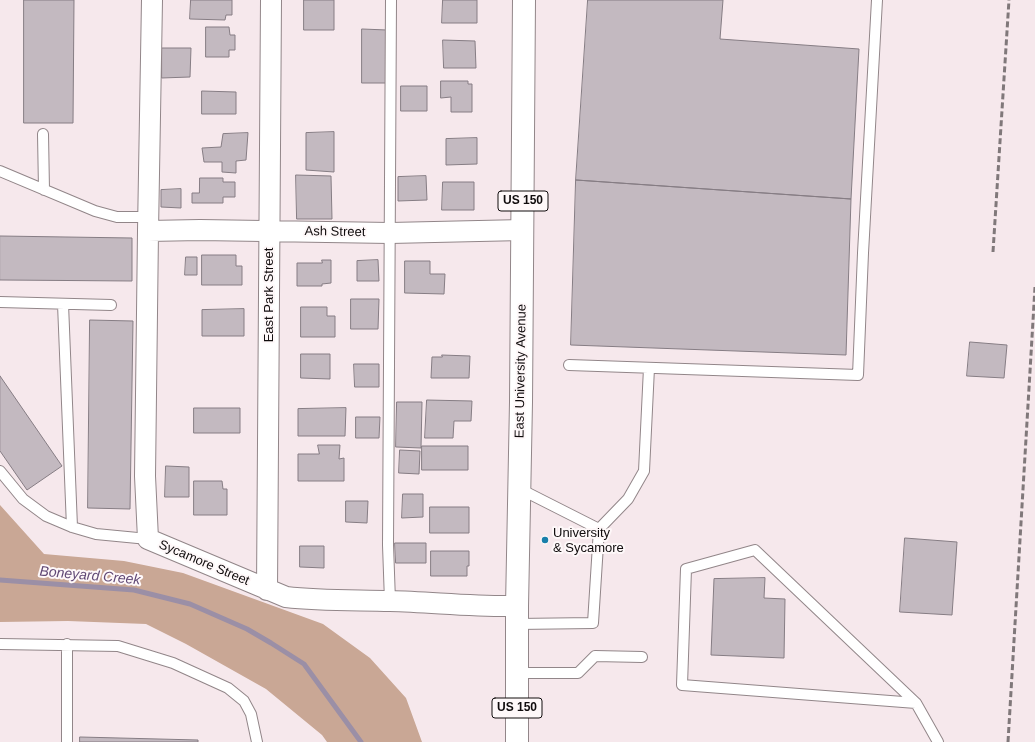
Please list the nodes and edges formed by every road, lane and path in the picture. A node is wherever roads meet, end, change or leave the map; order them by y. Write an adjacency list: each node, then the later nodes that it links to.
1 (152, 0): 9 (street, Sycamore Street)
2 (271, 0): 11 (street, East Park Street)
3 (392, 0): 12 (lane)
4 (524, 0): 10 (main road, East University Avenue / US 150)
5 (877, 0): 17 (lane)
6 (43, 134): 8 (lane)
7 (0, 171): 8 (lane)
8 (44, 190): 9 (lane)
9 (148, 224): 11 (street, Ash Street); 22 (street, Sycamore Street)
10 (523, 230): 12 (street, Ash Street); 19 (main road, East University Avenue / US 150)
11 (270, 232): 12 (street, Ash Street); 23 (street, East Park Street)
12 (390, 233): 24 (lane)
13 (0, 302): 14 (lane)
14 (63, 304): 15 (lane); 20 (lane)
15 (111, 305)
16 (569, 365): 17 (lane)
17 (650, 368): 21 (lane)
18 (0, 471): 20 (lane)
19 (520, 489): 21 (lane); 25 (main road, East University Avenue / US 150)
20 (72, 527): 22 (lane)
21 (599, 529): 25 (lane)
22 (148, 538): 23 (street, Sycamore Street)
23 (267, 590): 24 (street, Sycamore Street)
24 (390, 601): 25 (street, Sycamore Street)
25 (517, 615): 29 (main road, East University Avenue / US 150)
26 (0, 644): 27 (lane)
27 (67, 644): 31 (lane); 32 (lane)
28 (642, 657): 29 (lane)
29 (517, 673): 33 (main road, East University Avenue / US 150)
30 (916, 703): 30 (lane); 34 (lane)
31 (67, 742)
32 (257, 742)
33 (517, 742)
34 (938, 742)

